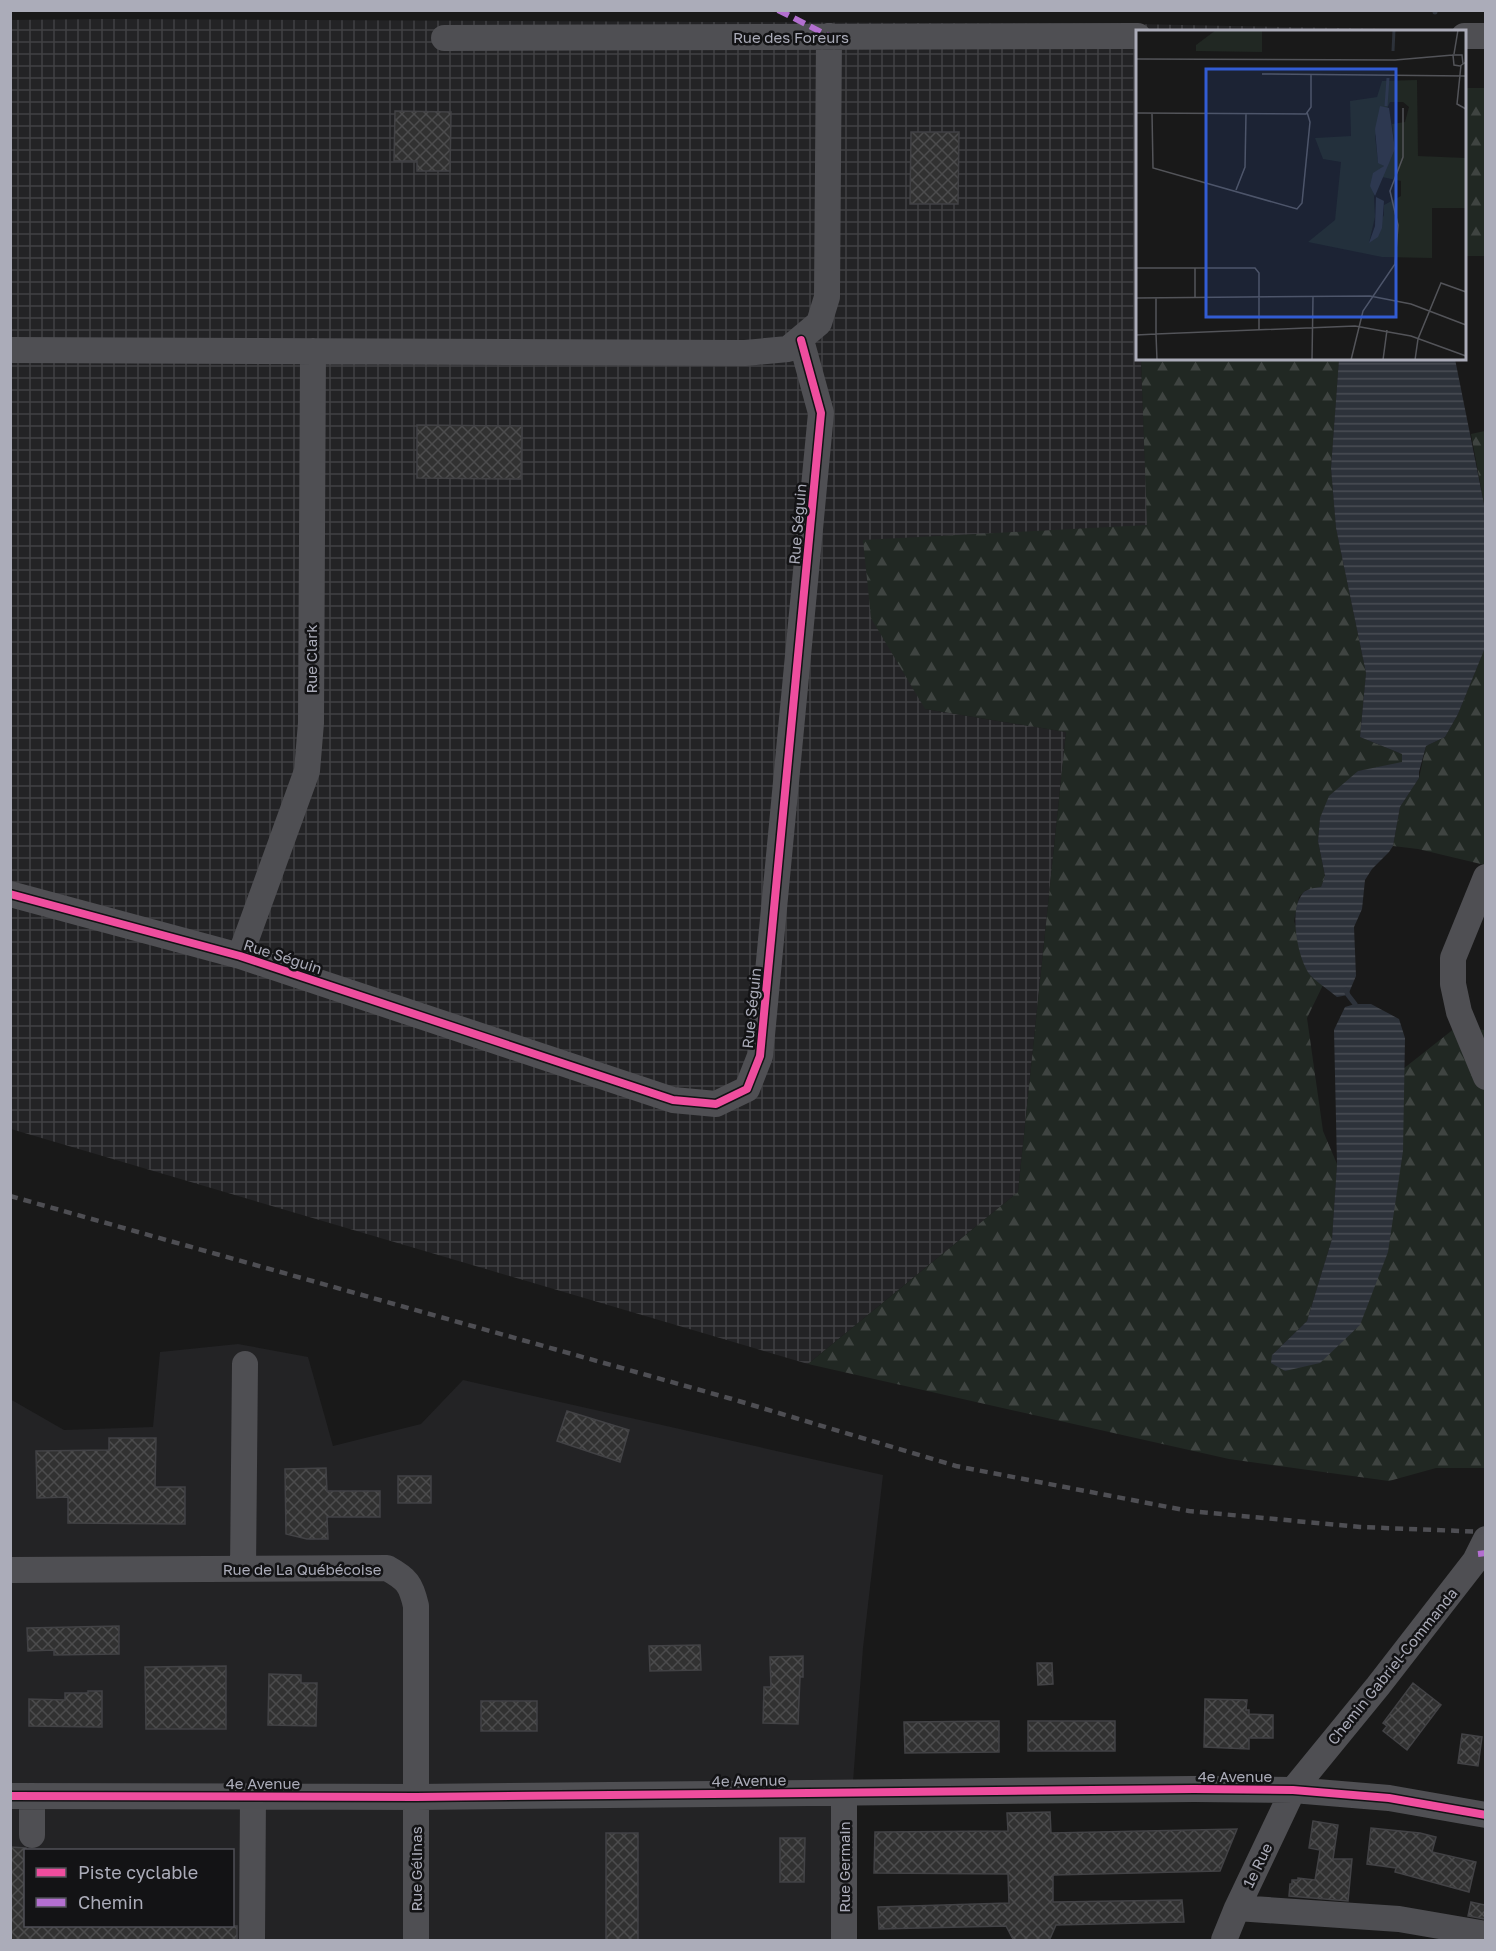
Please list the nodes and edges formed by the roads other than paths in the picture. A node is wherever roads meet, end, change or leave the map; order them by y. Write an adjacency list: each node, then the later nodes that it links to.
1 (829, 36): 2 (street, Rue des Foreurs); 5 (street, Rue des Foreurs); 6 (street)
2 (1136, 36)
3 (1466, 36): 4 (street)
4 (1485, 36)
5 (444, 38)
6 (801, 340): 8 (street); 11 (street, Rue Séguin)
7 (10, 350): 8 (street)
8 (313, 351): 11 (street, Rue Clark)
9 (1485, 877): 12 (street)
10 (10, 894): 11 (street, Rue Séguin)
11 (240, 956)
12 (1485, 1077)
13 (245, 1364): 15 (street)
14 (1485, 1539): 17 (street, Chemin Gabriel-Commanda)
15 (243, 1569): 16 (street, Rue de La Québécoise); 21 (street, Rue de La Québécoise)
16 (10, 1570)
17 (1293, 1790): 18 (street, 4e Avenue); 22 (street, 4e Avenue); 24 (street, 1e Rue)
18 (844, 1793): 21 (street, 4e Avenue); 28 (street, Rue Germain)
19 (22, 1796): 20 (street, 4e Avenue); 23 (street)
20 (253, 1796): 21 (street, 4e Avenue); 26 (street)
21 (416, 1797): 27 (street, Rue Gélinas)
22 (1485, 1815)
23 (29, 1835)
24 (1237, 1908): 25 (street); 29 (street, 1e Rue)
25 (1485, 1934)
26 (252, 1941)
27 (416, 1941)
28 (844, 1941)
29 (1224, 1941)

